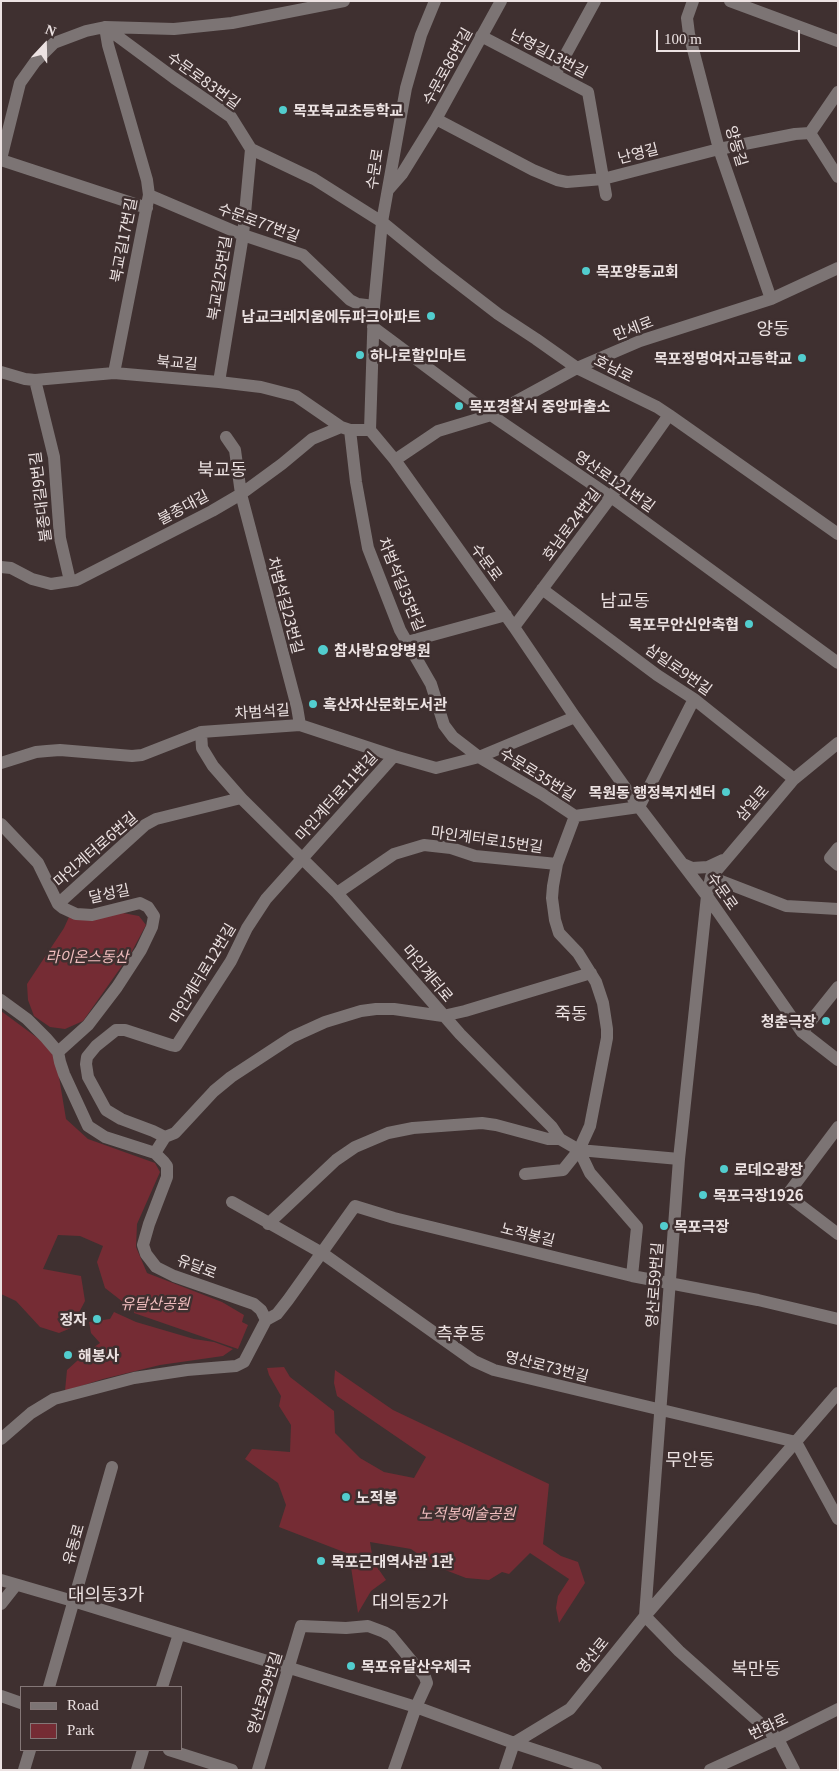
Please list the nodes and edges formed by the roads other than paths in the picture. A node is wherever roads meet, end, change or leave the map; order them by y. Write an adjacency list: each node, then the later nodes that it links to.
1 (344, 1): 7 (street)
2 (435, 1): 19 (street, 수문로)
3 (501, 1): 8 (street, 수문로86번길)
4 (595, 1): 10 (street)
5 (693, 1): 15 (street, 양동길)
6 (730, 1): 9 (street)
7 (105, 27): 14 (street, 수문로83번길); 16 (street); 21 (street, 북교길17번길)
8 (481, 36): 10 (street, 난영길13번길); 12 (street, 수문로86번길)
9 (838, 41)
10 (555, 74): 18 (street, 난영길13번길)
11 (838, 92): 13 (street)
12 (436, 119): 18 (street, 난영길); 19 (street, 수문로86번길)
13 (810, 133): 15 (street, 난영길); 17 (street)
14 (252, 149): 22 (street); 23 (street, 북교길25번길)
15 (720, 149): 18 (street, 난영길); 25 (street, 양동길)
16 (1, 160): 21 (street, 수문로77번길)
17 (838, 177)
18 (603, 179): 20 (street, 난영길13번길)
19 (387, 191): 22 (street, 수문로)
20 (606, 195)
21 (148, 202): 23 (street, 수문로77번길); 30 (street, 북교길17번길)
22 (382, 222): 26 (street, 수문로); 28 (street, 호남로)
23 (243, 235): 26 (street, 수문로77번길); 32 (street, 북교길25번길)
24 (838, 268): 25 (street, 만세로)
25 (771, 298): 28 (street, 만세로)
26 (374, 306): 27 (street, 수문로)
27 (373, 327): 33 (street, 영산로121번길); 36 (street, 수문로)
28 (577, 368): 33 (street, 만세로); 34 (street, 호남로)
29 (1, 372): 31 (street, 북교길)
30 (114, 373): 31 (street, 북교길); 32 (street, 북교길)
31 (35, 380): 43 (street, 불종대길9번길)
32 (219, 382): 35 (street, 북교길)
33 (491, 415): 38 (street, 만세로); 40 (street, 영산로121번길)
34 (669, 415): 40 (street, 호남로24번길); 41 (street, 호남로)
35 (345, 429): 36 (street, 불종대길); 39 (street, 불종대길); 47 (street, 차범석길35번길)
36 (370, 430): 38 (street, 수문로)
37 (226, 437): 39 (street, 차범석길23번길)
38 (394, 460): 45 (street, 수문로)
39 (241, 494): 43 (street, 불종대길); 51 (street, 차범석길23번길)
40 (611, 498): 44 (street, 호남로24번길); 48 (street, 영산로121번길)
41 (838, 534)
42 (1, 567): 43 (street, 불종대길)
43 (70, 581)
44 (542, 589): 46 (street, 호남로24번길); 49 (street, 삼일로9번길)
45 (506, 615): 46 (street, 수문로); 47 (street)
46 (514, 627): 50 (street, 수문로)
47 (408, 642): 55 (street, 차범석길35번길)
48 (838, 663)
49 (694, 699): 57 (street, 삼일로9번길); 59 (street)
50 (575, 716): 55 (street, 차범석길); 59 (street, 수문로)
51 (300, 725): 52 (street, 차범석길); 54 (street, 차범석길)
52 (201, 732): 56 (street, 차범석길); 58 (street, 마인계터로)
53 (838, 743): 57 (street, 삼일로)
54 (394, 756): 55 (street, 차범석길); 63 (street, 마인계터로11번길)
55 (479, 757): 60 (street, 수문로35번길)
56 (1, 763)
57 (794, 779): 64 (street, 삼일로)
58 (242, 798): 63 (street, 마인계터로); 71 (street, 마인계터로6번길)
59 (639, 807): 60 (street, 수문로35번길); 67 (street, 수문로)
60 (575, 816): 66 (street)
61 (1, 824): 71 (street)
62 (838, 848): 65 (street)
63 (302, 858): 69 (street, 마인계터로); 81 (street, 마인계터로12번길)
64 (727, 858): 67 (street); 68 (street, 삼일로)
65 (834, 862)
66 (557, 864): 69 (street, 마인계터로15번길); 73 (street)
67 (683, 864): 70 (street, 수문로)
68 (711, 877): 70 (street, 삼일로); 72 (street)
69 (337, 893): 76 (street, 마인계터로)
70 (707, 896): 77 (street, 수문로); 85 (street, 영산로59번길)
71 (58, 904): 78 (street, 달성길)
72 (838, 909)
73 (591, 972): 76 (street); 83 (street)
74 (838, 987): 77 (street)
75 (1, 1000): 78 (street)
76 (443, 1016): 81 (street); 82 (street, 마인계터로)
77 (802, 1032): 79 (street, 수문로)
78 (58, 1052): 84 (street)
79 (838, 1060)
80 (838, 1127): 89 (street)
81 (165, 1137): 84 (street)
82 (560, 1138): 83 (street, 마인계터로); 88 (street)
83 (579, 1150): 85 (street, 마인계터로); 86 (street); 91 (street)
84 (154, 1153): 94 (street, 유달로)
85 (679, 1159): 92 (street, 영산로59번길)
86 (525, 1174)
87 (232, 1202): 88 (street, 영산로73번길)
88 (268, 1224): 90 (street, 영산로73번길)
89 (838, 1234)
90 (322, 1253): 91 (street, 노적봉길); 94 (street, 노적봉길); 96 (street, 영산로73번길)
91 (632, 1276): 92 (street, 노적봉길)
92 (670, 1283): 93 (street, 노적봉길); 96 (street, 영산로59번길)
93 (838, 1319)
94 (266, 1320): 97 (street)
95 (838, 1393): 98 (street, 영산로)
96 (660, 1411): 98 (street, 영산로73번길); 105 (street, 영산로59번길)
97 (1, 1439)
98 (796, 1442): 100 (street); 105 (street, 영산로)
99 (112, 1467): 103 (street, 유동로)
100 (838, 1519)
101 (1, 1580): 102 (street)
102 (16, 1585): 103 (street); 104 (street)
103 (73, 1601): 106 (street); 108 (street, 유동로)
104 (1, 1604)
105 (645, 1616): 114 (street); 115 (street, 영산로)
106 (178, 1634): 107 (street); 109 (street)
107 (288, 1668): 112 (street); 112 (street, 영산로29번길); 122 (street, 영산로29번길)
108 (49, 1686)
109 (162, 1686)
110 (1, 1696): 111 (street)
111 (20, 1703)
112 (416, 1707): 115 (street); 123 (street)
113 (838, 1709): 114 (street, 번화로)
114 (778, 1739): 126 (street, 번화로); 127 (street)
115 (514, 1743): 124 (street); 125 (street)
116 (30, 1751): 119 (street)
117 (143, 1751): 120 (street)
118 (172, 1751): 121 (street)
119 (24, 1770)
120 (137, 1770)
121 (232, 1770)
122 (258, 1770)
123 (394, 1770)
124 (505, 1770)
125 (596, 1770)
126 (710, 1770)
127 (794, 1770)

